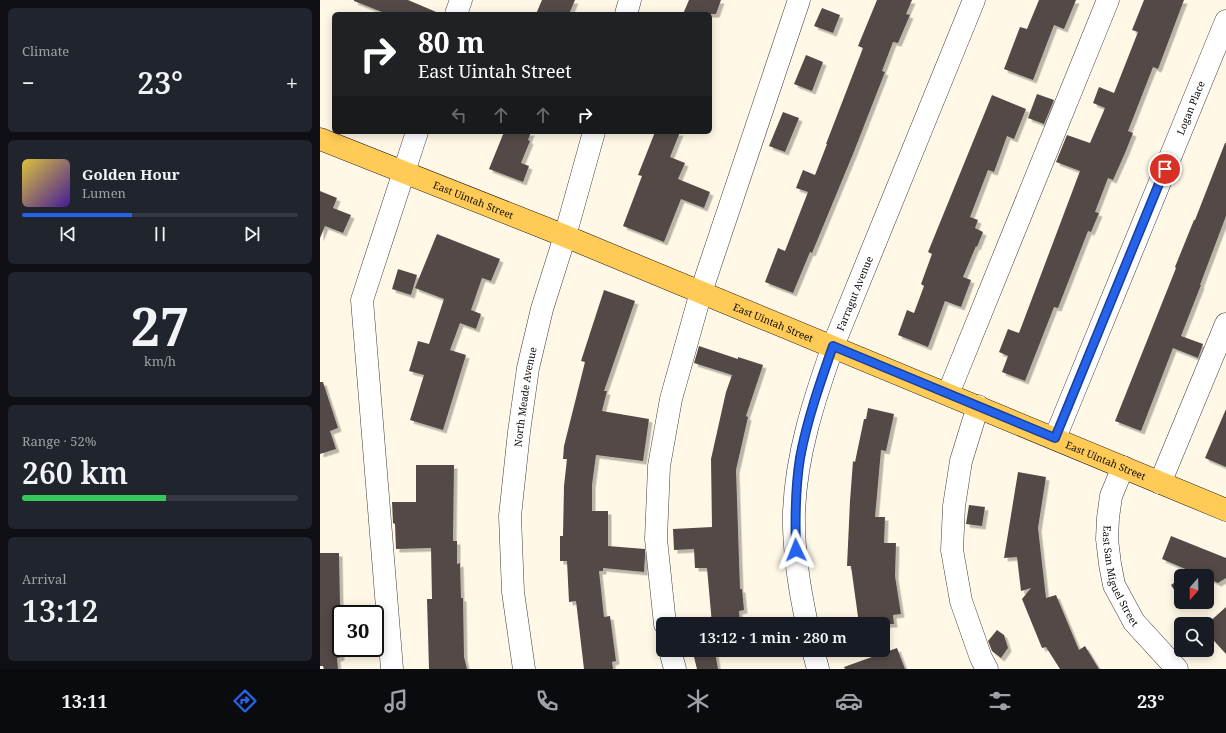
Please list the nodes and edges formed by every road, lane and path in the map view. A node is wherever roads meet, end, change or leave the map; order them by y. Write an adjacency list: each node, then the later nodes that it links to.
1 (461, 0): 6 (street)
2 (630, 0): 7 (street)
3 (798, 0): 14 (street)
4 (974, 0): 16 (street, Farragut Avenue)
5 (1108, 0): 17 (street)
6 (457, 12)
7 (627, 12)
8 (1226, 21): 19 (street, Logan Place)
9 (416, 134): 12 (street)
10 (593, 134): 13 (street, North Meade Avenue)
11 (320, 139): 12 (main road, East Uintah Street)
12 (404, 172): 13 (main road, East Uintah Street); 27 (street)
13 (565, 236): 14 (main road, East Uintah Street); 28 (street, North Meade Avenue)
14 (701, 292): 16 (main road, East Uintah Street); 23 (street)
15 (1226, 324): 21 (street)
16 (833, 346): 17 (main road, East Uintah Street); 24 (street, Farragut Avenue)
17 (948, 394): 18 (main road, East Uintah Street)
18 (978, 406): 19 (main road, East Uintah Street); 31 (street)
19 (1055, 438): 20 (main road, East Uintah Street)
20 (1123, 467): 21 (main road, East Uintah Street); 32 (street, East San Miguel Street)
21 (1160, 484): 22 (main road, East Uintah Street)
22 (1226, 510)
23 (663, 617)
24 (806, 617)
25 (672, 657): 29 (street)
26 (815, 657): 30 (street)
27 (392, 669)
28 (524, 669)
29 (675, 669)
30 (818, 669)
31 (987, 669)
32 (1177, 669)

